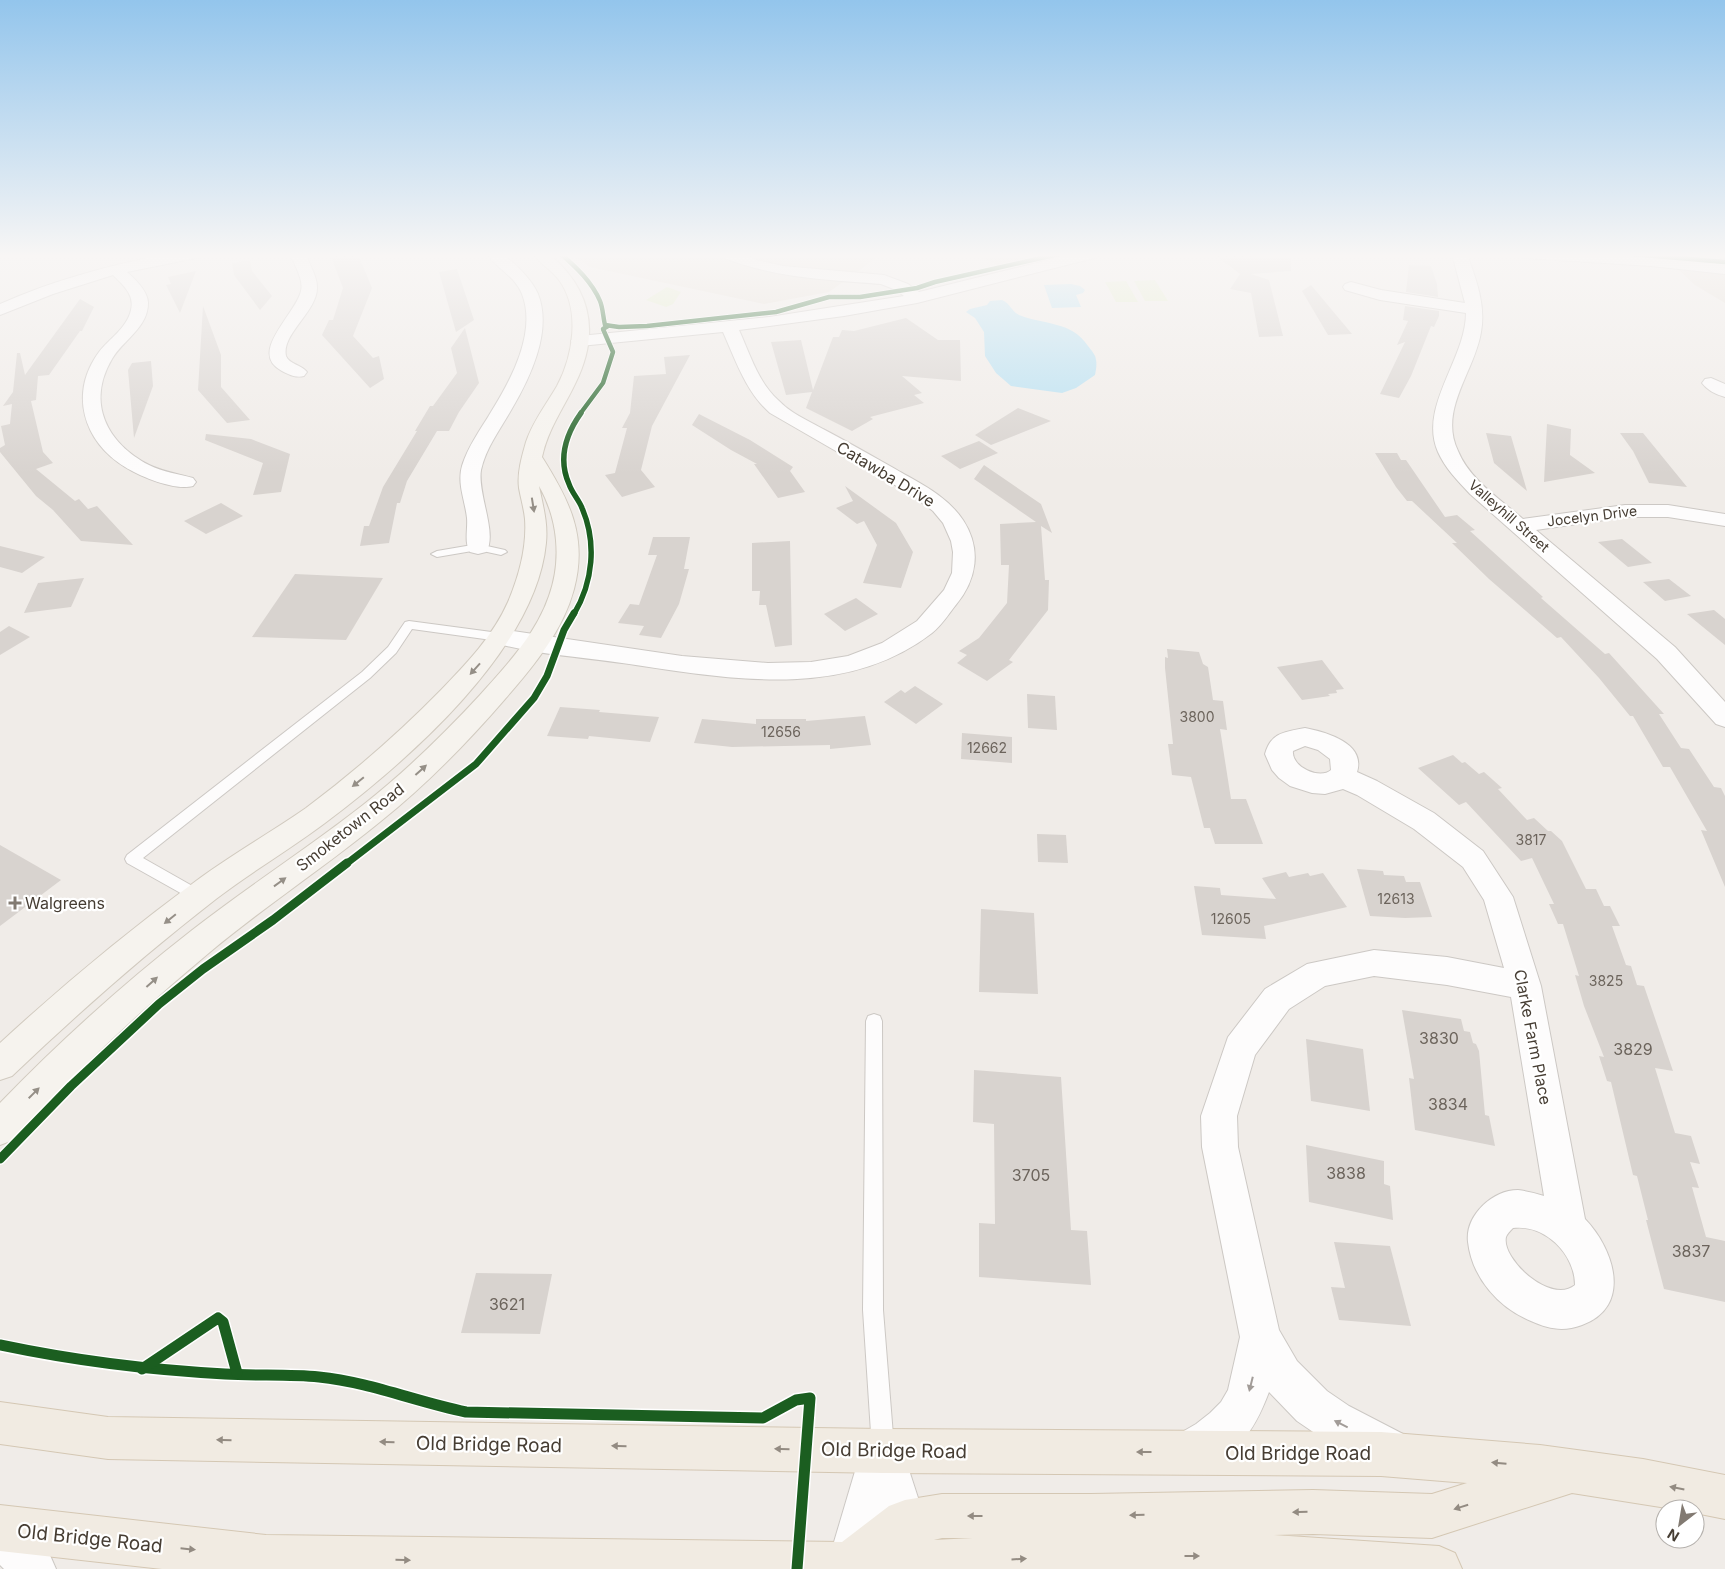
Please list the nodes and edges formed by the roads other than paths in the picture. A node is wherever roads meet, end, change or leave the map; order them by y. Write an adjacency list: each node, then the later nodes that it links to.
1 (130, 327): 11 (street)
2 (289, 327): 9 (street)
3 (533, 327): 14 (street)
4 (580, 327): 8 (main road, Smoketown Road)
5 (717, 327): 8 (street)
6 (730, 327): 18 (street, Catawba Drive)
7 (1474, 327): 13 (street, Valleyhill Street)
8 (580, 341): 10 (main road, Smoketown Road)
9 (298, 372)
10 (532, 457): 17 (main road, Smoketown Road, one-way to 17); 18 (main road, Smoketown Road)
11 (186, 482)
12 (1725, 520): 13 (street, Jocelyn Drive)
13 (1519, 526): 19 (street, Valleyhill Street)
14 (478, 547): 15 (lane); 16 (lane)
15 (501, 552)
16 (437, 554)
17 (499, 637): 18 (street, Catawba Drive); 21 (main road, Smoketown Road, one-way to 21); 21 (lane)
18 (536, 643): 25 (main road, Smoketown Road, one-way to 18)
19 (1725, 718)
20 (1342, 777): 22 (street, Clarke Farm Place)
21 (198, 896): 24 (main road, Smoketown Road, one-way to 24)
22 (1526, 986): 26 (street, Clarke Farm Place); 27 (street)
23 (874, 1021): 29 (lane)
24 (0, 1065)
25 (0, 1128)
26 (1568, 1228)
27 (1260, 1337): 30 (street, one-way to 30); 31 (street, one-way to 27)
28 (0, 1423): 29 (main road, Old Bridge Road, one-way to 28)
29 (883, 1451): 30 (main road, Old Bridge Road, one-way to 29); 35 (street); 37 (street)
30 (1187, 1452): 31 (main road, Old Bridge Road)
31 (1400, 1455): 32 (main road, Old Bridge Road, one-way to 31)
32 (1574, 1472): 33 (main road, Old Bridge Road, one-way to 32); 35 (main road, one-way to 35)
33 (1725, 1497)
34 (0, 1529): 36 (main road, Old Bridge Road, one-way to 36); 38 (street)
35 (913, 1552): 37 (main road, Old Bridge Road); 39 (main road, Old Bridge Road, one-way to 39)
36 (254, 1563): 37 (main road, Old Bridge Road, one-way to 37)
37 (849, 1567)
38 (33, 1569)
39 (1439, 1569)

